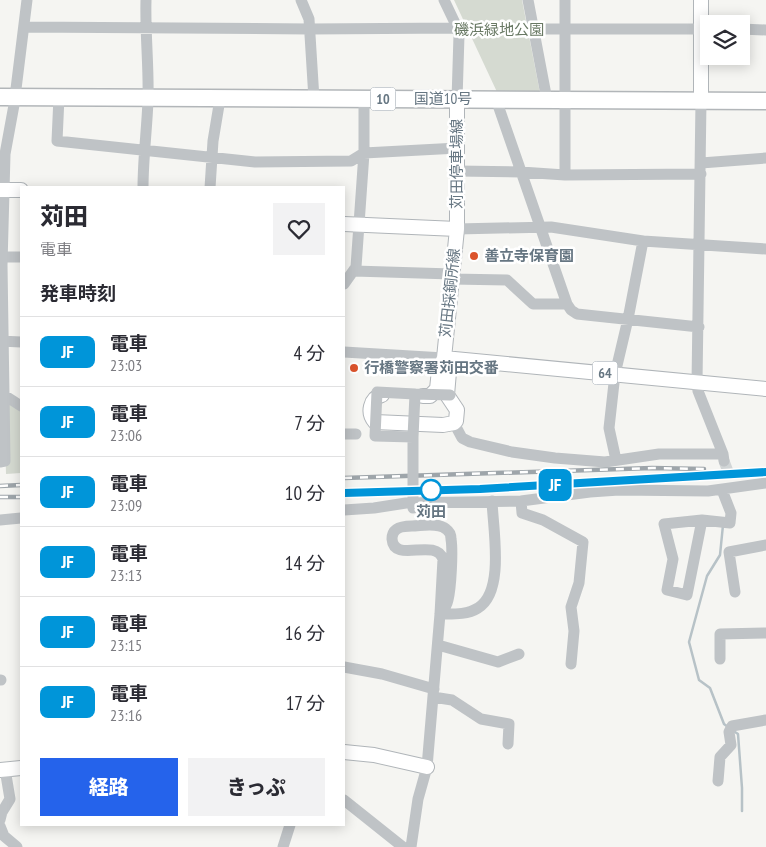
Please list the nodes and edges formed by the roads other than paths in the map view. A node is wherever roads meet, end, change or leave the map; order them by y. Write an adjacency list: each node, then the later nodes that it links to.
1 (27, 0): 9 (street)
2 (146, 0): 10 (street)
3 (301, 0): 12 (street)
4 (444, 0): 11 (street)
5 (528, 0): 13 (street)
6 (565, 0): 14 (street)
7 (701, 0): 8 (main road)
8 (703, 15)
9 (24, 27): 10 (street); 21 (street)
10 (145, 27): 12 (street); 24 (street)
11 (457, 28): 12 (street); 27 (street)
12 (310, 29): 19 (street)
13 (534, 29): 14 (street); 20 (street)
14 (565, 29): 15 (street); 29 (street)
15 (700, 29)
16 (750, 29): 17 (street)
17 (766, 30)
18 (703, 65): 30 (main road)
19 (314, 99): 25 (highway, 国道10号 / 10); 26 (highway, 国道10号 / 10)
20 (547, 100): 28 (highway, 国道10号 / 10); 29 (highway, 国道10号 / 10)
21 (7, 101): 22 (highway, 国道10号 / 10); 43 (street)
22 (59, 101): 24 (highway, 国道10号 / 10); 33 (street)
23 (766, 101): 30 (highway, 国道10号 / 10)
24 (148, 102): 25 (highway, 国道10号 / 10); 33 (street)
25 (220, 102): 26 (highway, 国道10号 / 10); 35 (street)
26 (364, 103): 27 (highway, 国道10号 / 10); 34 (street)
27 (457, 104): 28 (highway, 国道10号 / 10); 32 (main road, 苅田停車場線)
28 (499, 104): 29 (highway, 国道10号 / 10); 39 (street)
29 (565, 104): 30 (highway, 国道10号 / 10); 40 (street)
30 (701, 105): 31 (highway, 国道10号 / 10); 37 (street)
31 (766, 110)
32 (458, 148): 34 (street); 38 (main road, 苅田停車場線)
33 (143, 150): 35 (street); 41 (street)
34 (364, 153): 35 (street); 46 (street)
35 (212, 158): 42 (street)
36 (766, 158): 37 (street)
37 (701, 169): 40 (street); 50 (street)
38 (458, 171): 39 (street); 48 (main road, 苅田停車場線)
39 (521, 172): 40 (street); 47 (street)
40 (565, 175)
41 (143, 186)
42 (210, 186)
43 (2, 190): 44 (main road); 52 (street)
44 (20, 190)
45 (345, 224): 46 (main road, 苅田採銅所線)
46 (359, 225): 48 (main road, 苅田採銅所線); 54 (street)
47 (541, 228): 48 (street); 49 (street); 56 (street)
48 (457, 229): 55 (main road, 苅田採銅所線)
49 (643, 241): 50 (street); 57 (street)
50 (700, 245): 51 (street); 58 (street)
51 (766, 249)
52 (2, 257): 53 (street); 59 (street)
53 (20, 257)
54 (348, 276): 55 (street)
55 (452, 277): 56 (street); 62 (main road, 苅田採銅所線)
56 (568, 304): 57 (street)
57 (628, 319): 58 (street); 63 (street)
58 (699, 327): 64 (street)
59 (2, 342): 60 (street); 67 (street)
60 (20, 342)
61 (345, 352): 62 (street)
62 (444, 358): 63 (main road, 苅田採銅所線 / 64); 70 (main road); 70 (main road)
63 (615, 374): 64 (main road, 苅田採銅所線 / 64); 74 (street)
64 (697, 383): 65 (main road, 苅田採銅所線 / 64); 74 (street)
65 (766, 388)
66 (415, 394): 68 (street, bridge); 73 (street, bridge); 73 (street, bridge)
67 (4, 395): 69 (street); 75 (street)
68 (450, 395)
69 (20, 405)
70 (454, 423): 74 (street)
71 (345, 434): 72 (street)
72 (356, 434)
73 (413, 438): 81 (street, bridge)
74 (616, 460)
75 (0, 462)
76 (730, 477): 78 (street)
77 (766, 483): 78 (street)
78 (728, 489): 80 (street); 85 (street)
79 (492, 501): 80 (street); 82 (street); 88 (street)
80 (521, 501): 93 (street)
81 (413, 508)
82 (345, 510)
83 (20, 518): 84 (street)
84 (0, 520)
85 (702, 520): 85 (street)
86 (766, 545): 87 (street)
87 (735, 592)
88 (440, 614): 88 (street); 90 (street)
89 (766, 633): 92 (street)
90 (438, 645): 91 (street); 95 (street)
91 (519, 654)
92 (720, 659)
93 (570, 664)
94 (345, 667): 95 (street)
95 (434, 693): 97 (street); 99 (street)
96 (766, 720): 102 (street)
97 (508, 744)
98 (345, 752): 99 (main road)
99 (427, 767): 110 (street)
100 (20, 768): 101 (main road)
101 (2, 769): 104 (street)
102 (718, 780)
103 (345, 801): 109 (street)
104 (0, 820)
105 (0, 826): 107 (street)
106 (290, 826): 108 (street)
107 (17, 847)
108 (283, 847)
109 (403, 847)
110 (411, 847)

